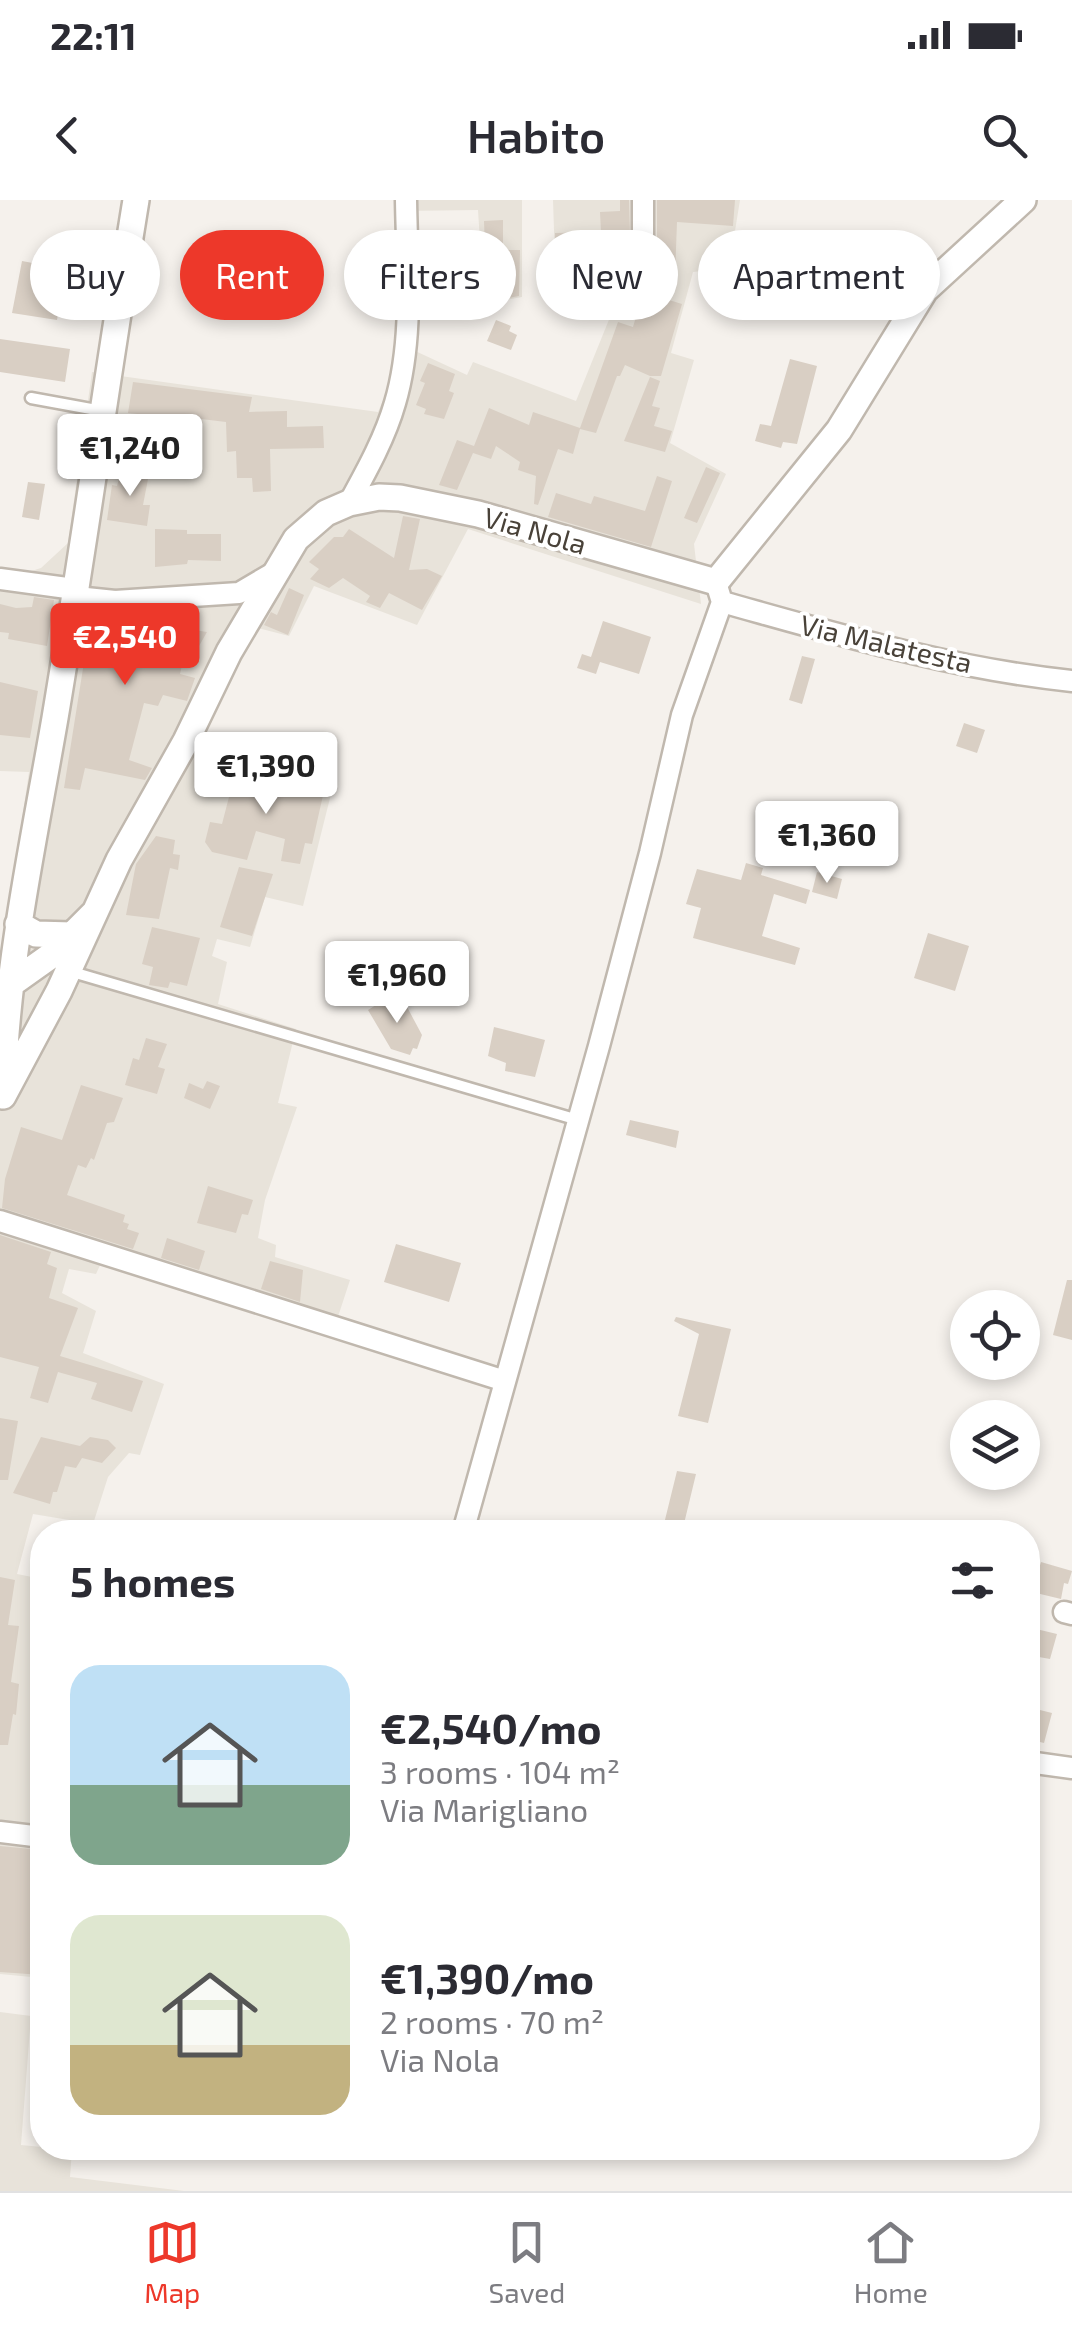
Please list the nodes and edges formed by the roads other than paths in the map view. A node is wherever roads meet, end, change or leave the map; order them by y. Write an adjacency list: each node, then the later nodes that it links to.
1 (136, 200): 7 (street)
2 (406, 200): 8 (street)
3 (642, 200): 5 (street)
4 (1024, 200): 12 (street)
5 (642, 230)
6 (32, 398): 7 (lane)
7 (103, 411): 11 (street)
8 (349, 504): 9 (street, Via Nola); 12 (street, Via Nola)
9 (273, 573): 11 (street); 14 (street, Via Nola)
10 (0, 579): 11 (street)
11 (75, 590): 15 (street)
12 (719, 592): 13 (street, Via Malatesta); 20 (street)
13 (1072, 682)
14 (93, 914): 16 (street, Via Nola); 17 (street, Via Nola)
15 (18, 924): 16 (street); 18 (street)
16 (72, 935): 18 (street, Via Nola)
17 (64, 981): 18 (street); 19 (street, Via Nola); 20 (lane)
18 (10, 991): 19 (street)
19 (2, 1103)
20 (578, 1120): 22 (street)
21 (0, 1221): 22 (street)
22 (504, 1381): 23 (street)
23 (466, 1520)
24 (1040, 1764): 25 (street)
25 (1072, 1768)
26 (0, 1832): 27 (street)
27 (30, 1836)

